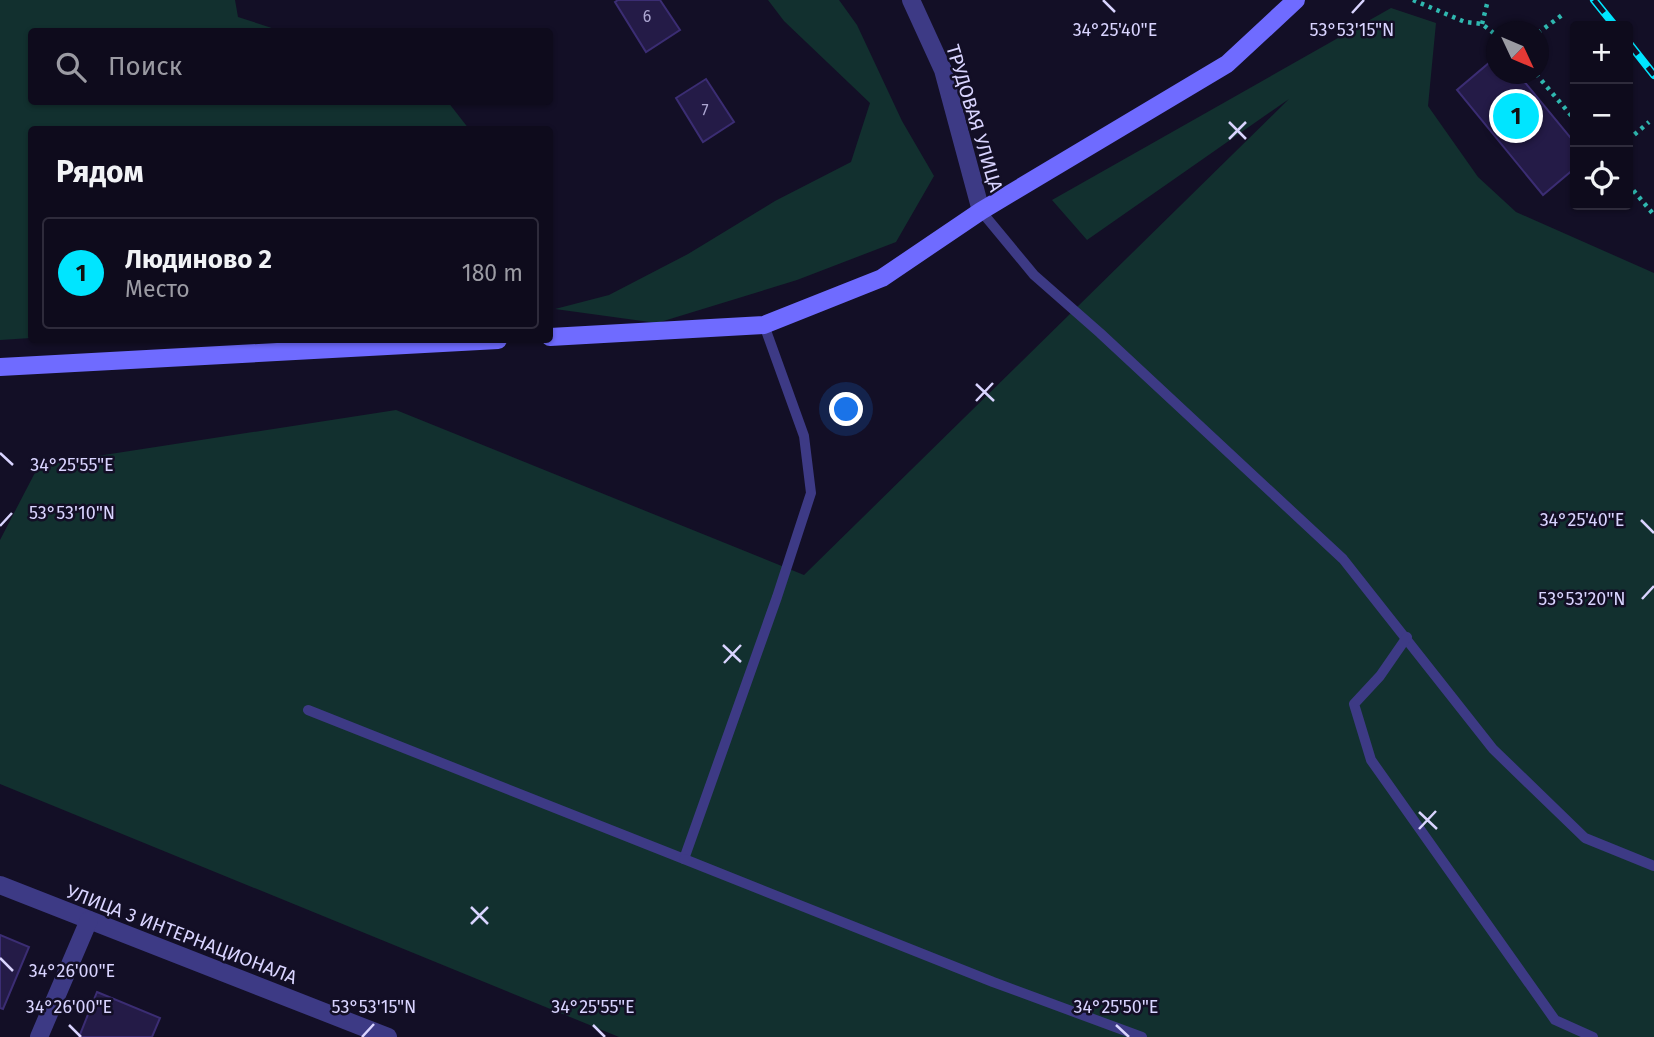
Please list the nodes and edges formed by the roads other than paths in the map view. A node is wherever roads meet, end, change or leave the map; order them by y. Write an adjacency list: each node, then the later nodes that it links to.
1 (911, 0): 3 (street, ТРУДОВАЯ УЛИЦА)
2 (1296, 0): 3 (street)
3 (981, 211): 4 (street); 8 (lane)
4 (764, 325): 5 (street); 10 (lane)
5 (553, 337)
6 (443, 343): 7 (street)
7 (0, 367)
8 (1407, 637): 11 (lane); 17 (lane)
9 (309, 710): 10 (lane)
10 (684, 859): 16 (lane)
11 (1654, 866)
12 (0, 885): 13 (street, УЛИЦА 3 ИНТЕРНАЦИОНАЛА)
13 (89, 920): 14 (street); 15 (street, УЛИЦА 3 ИНТЕРНАЦИОНАЛА)
14 (39, 1037)
15 (388, 1037)
16 (1142, 1037)
17 (1593, 1037)

